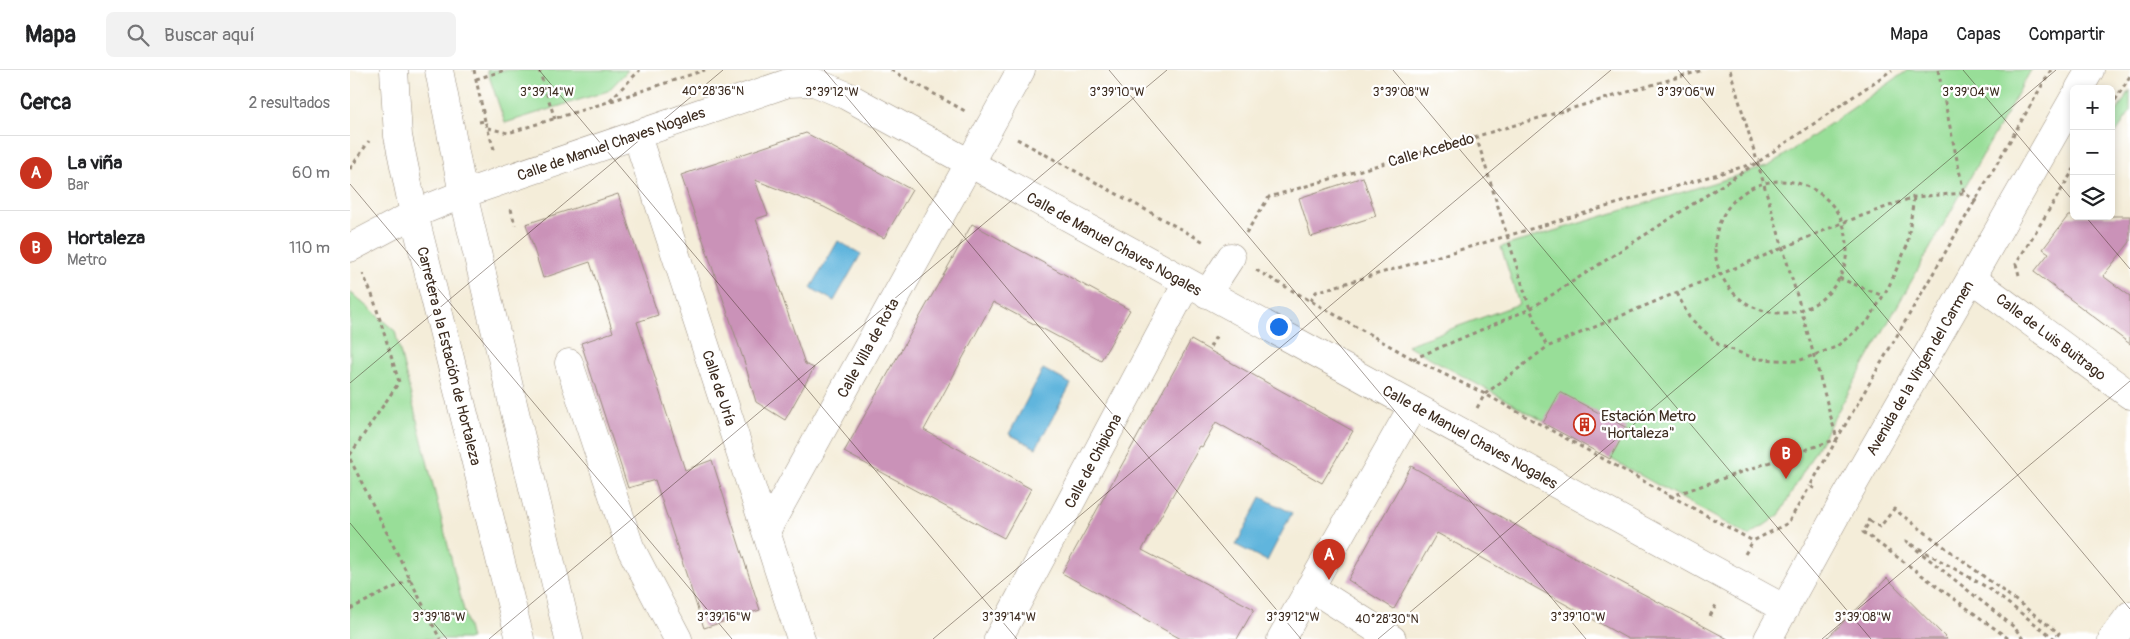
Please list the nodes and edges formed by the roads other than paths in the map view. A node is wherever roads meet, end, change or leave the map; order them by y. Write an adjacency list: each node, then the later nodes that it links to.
1 (394, 70): 10 (street, Carretera a la Estación de Hortaleza)
2 (439, 70): 9 (street)
3 (1021, 70): 8 (street, Calle Villa de Rota)
4 (2090, 70): 5 (street)
5 (2081, 85)
6 (2070, 105): 13 (street, Avenida de la Virgen del Carmen)
7 (638, 136): 8 (street, Calle de Manuel Chaves Nogales); 9 (street, Calle de Manuel Chaves Nogales); 18 (street, Calle de Uría)
8 (969, 164): 14 (street, Calle de Manuel Chaves Nogales); 18 (street, Calle Villa de Rota)
9 (463, 194): 10 (street, Calle de Manuel Chaves Nogales); 23 (street)
10 (414, 214): 11 (street, Calle de Manuel Chaves Nogales); 22 (street, Carretera a la Estación de Hortaleza)
11 (350, 248)
12 (1231, 257): 14 (street)
13 (1971, 278): 16 (street, Calle de Luis Buitrago); 20 (street, Avenida de la Virgen del Carmen)
14 (1197, 289): 17 (street, Calle de Manuel Chaves Nogales); 26 (street, Calle de Chipiona)
15 (569, 363): 24 (street)
16 (2130, 395)
17 (1413, 406): 19 (street); 20 (street, Calle de Manuel Chaves Nogales)
18 (766, 531): 25 (street, Calle de Uría)
19 (1310, 587): 27 (street); 28 (street)
20 (1785, 609): 29 (street, Avenida de la Virgen del Carmen)
21 (2130, 616): 30 (street)
22 (520, 639)
23 (569, 639)
24 (678, 639)
25 (801, 639)
26 (998, 639)
27 (1281, 639)
28 (1392, 639)
29 (1768, 639)
30 (2112, 639)

